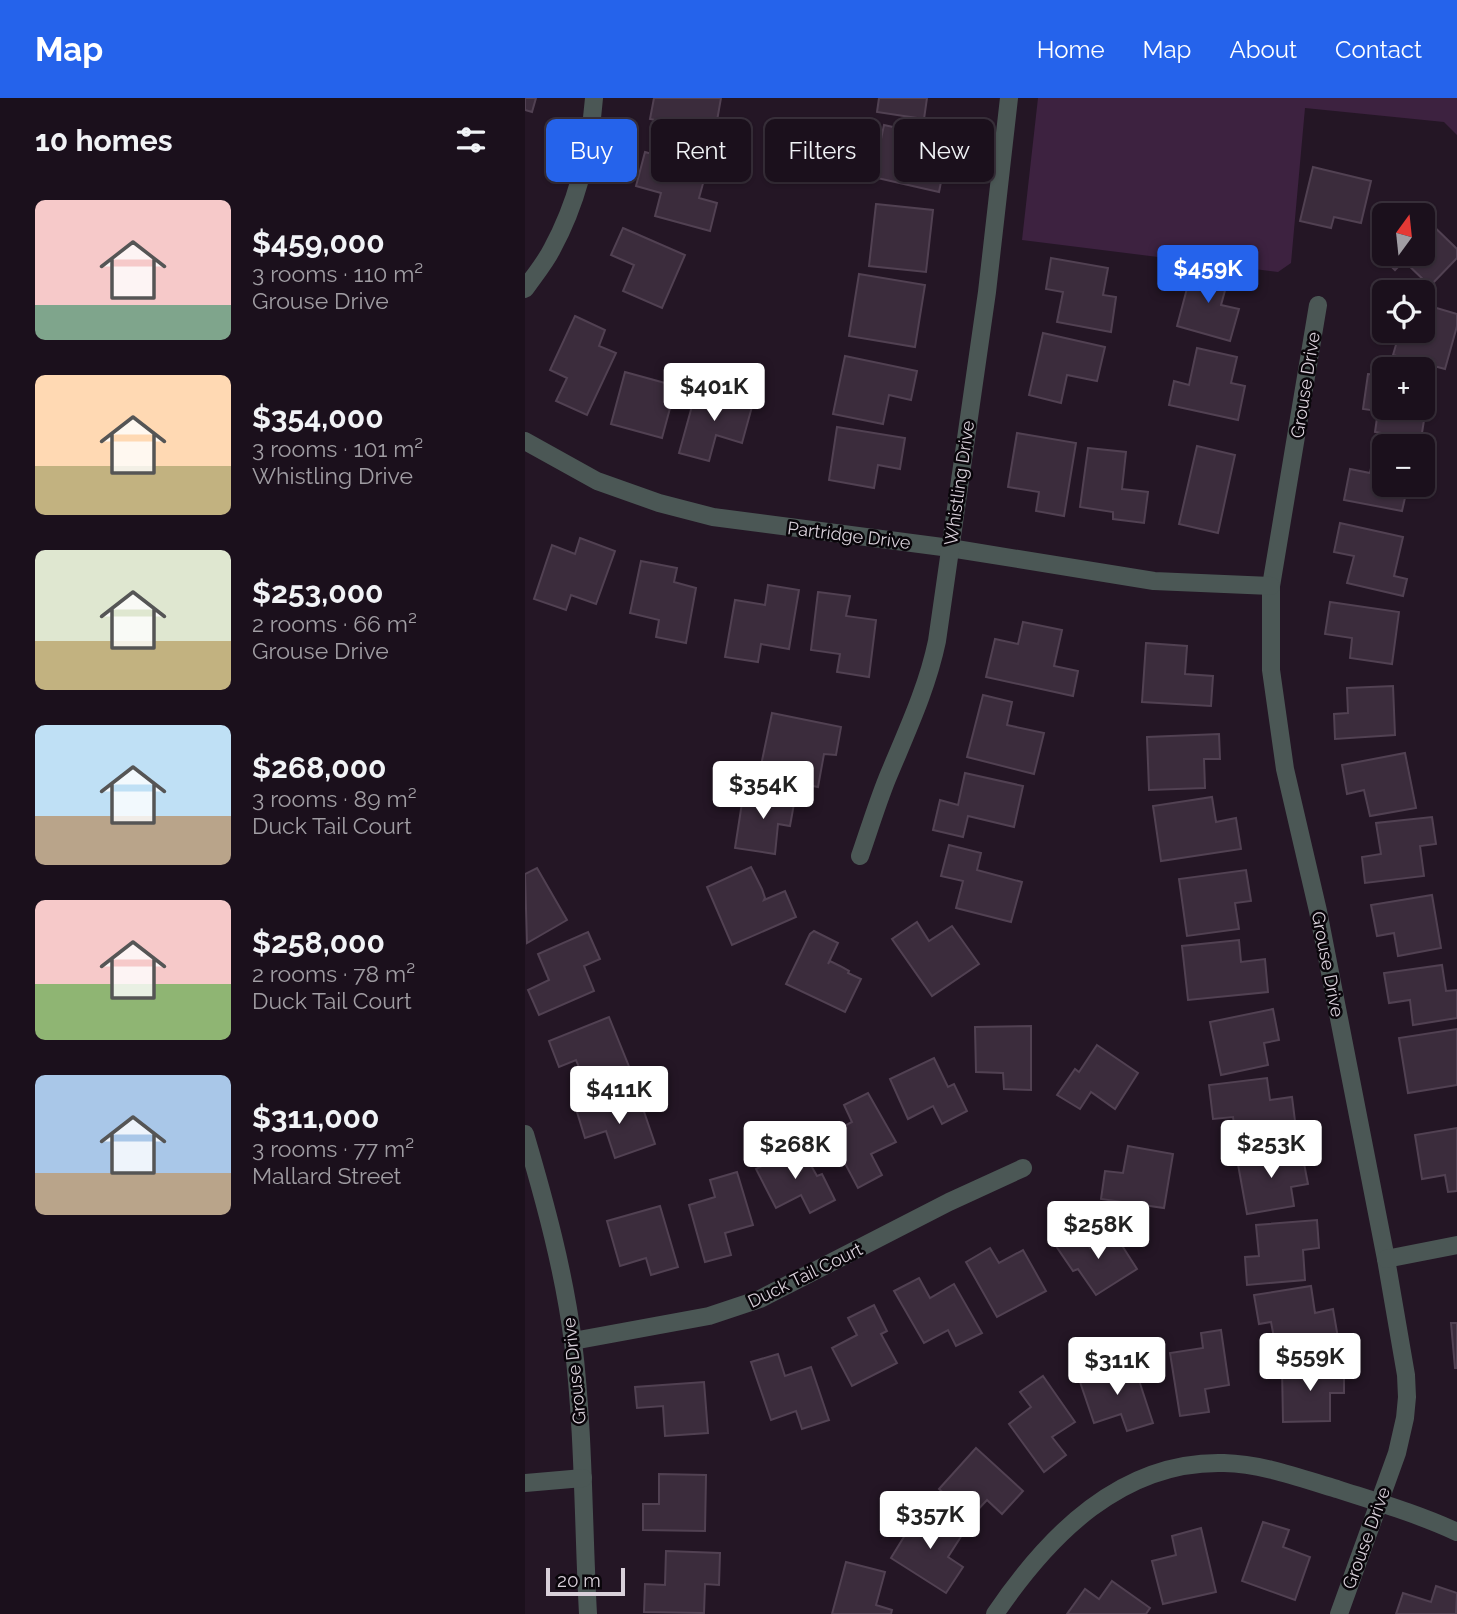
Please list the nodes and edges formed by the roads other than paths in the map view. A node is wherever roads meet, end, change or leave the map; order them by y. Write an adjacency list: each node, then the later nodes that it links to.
1 (594, 98): 3 (street)
2 (1009, 98): 6 (street, Whistling Drive)
3 (525, 289)
4 (1318, 305): 7 (street, Grouse Drive)
5 (525, 441): 6 (street, Partridge Drive)
6 (950, 548): 7 (street, Partridge Drive); 8 (street, Whistling Drive)
7 (1271, 586): 12 (street, Grouse Drive)
8 (860, 856)
9 (525, 1134): 13 (street, Grouse Drive)
10 (1023, 1168): 13 (street, Duck Tail Court)
11 (1457, 1244): 12 (street)
12 (1386, 1259): 16 (street, Grouse Drive)
13 (573, 1341): 14 (street, Grouse Drive)
14 (583, 1478): 15 (street); 18 (street, Grouse Drive)
15 (525, 1483)
16 (1378, 1502): 17 (street); 19 (street); 20 (street, Grouse Drive)
17 (1457, 1532)
18 (588, 1614)
19 (995, 1614)
20 (1339, 1614)

